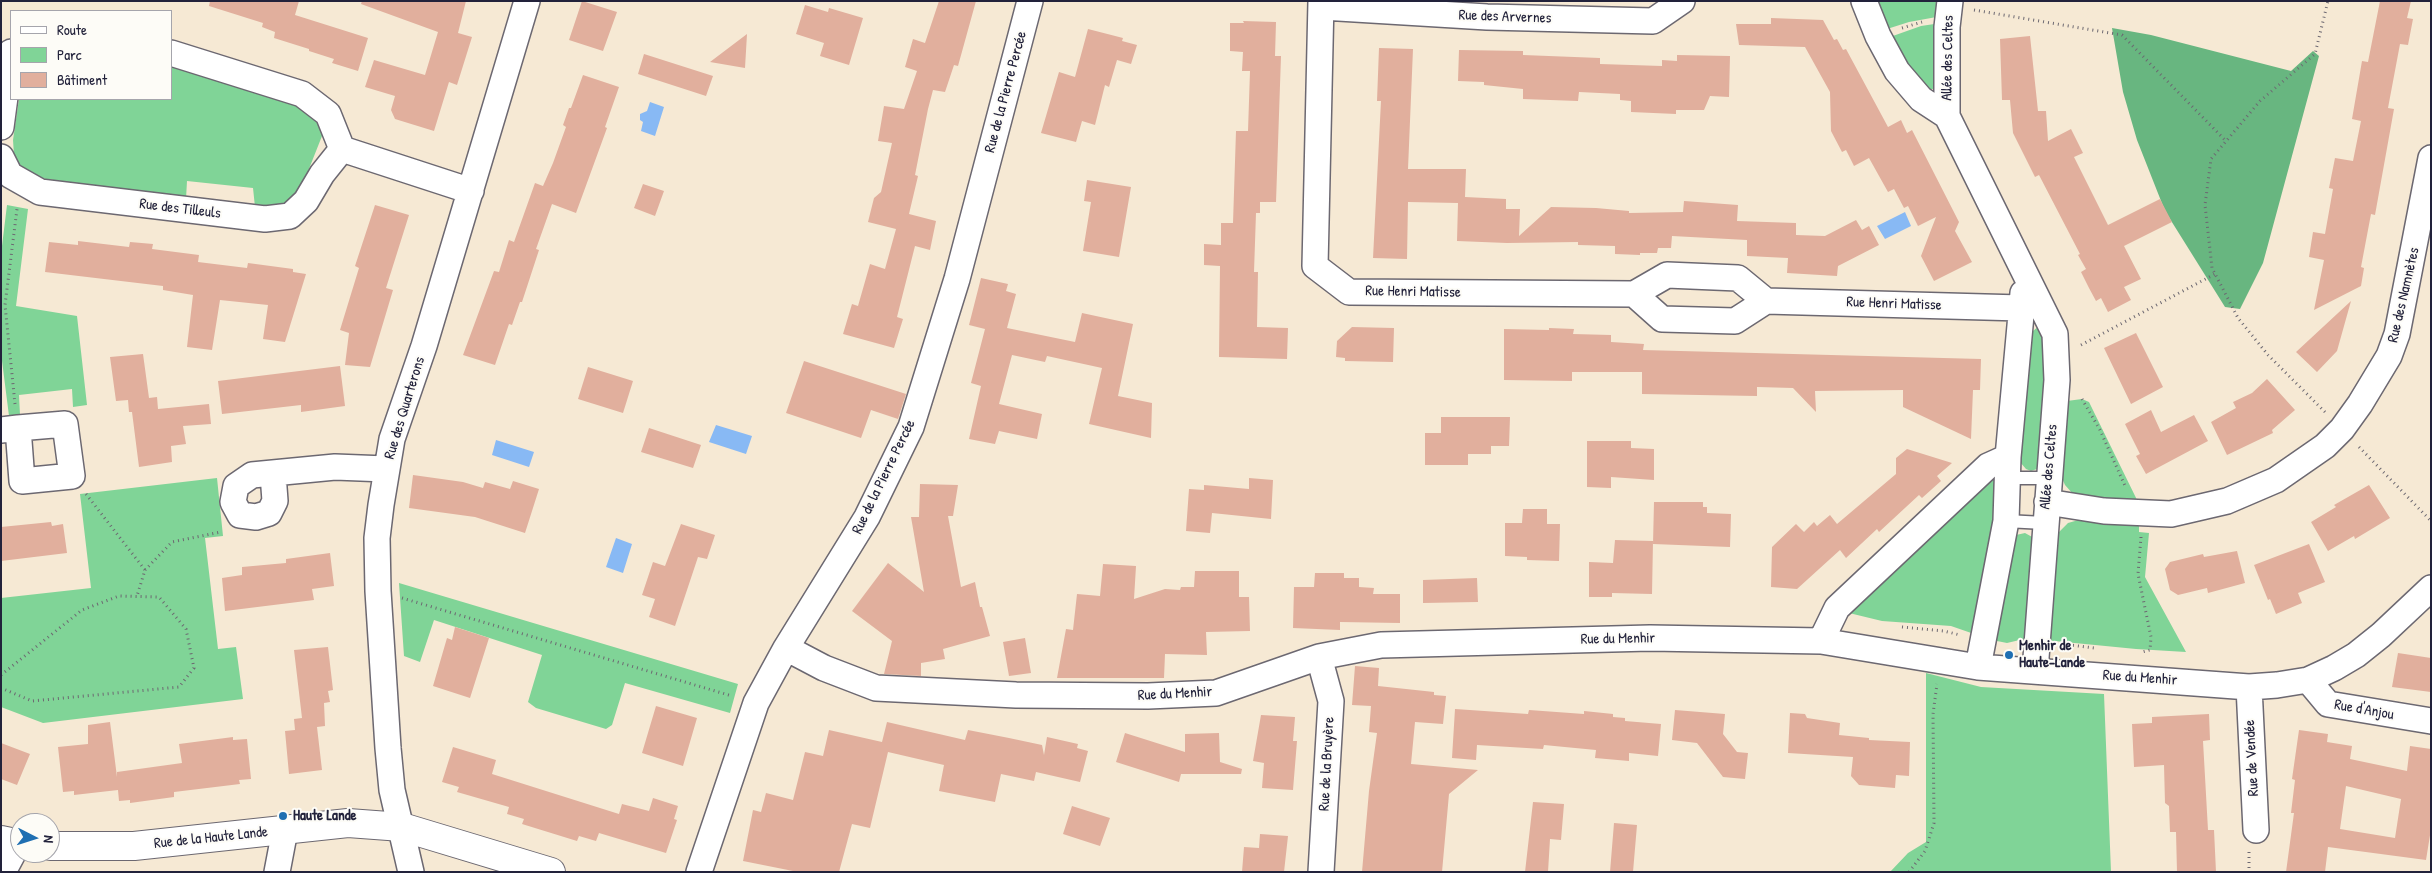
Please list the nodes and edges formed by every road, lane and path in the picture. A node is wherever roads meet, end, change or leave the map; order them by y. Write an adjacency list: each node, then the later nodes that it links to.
1 (527, 1): 18 (street, Rue des Quarterons)
2 (1682, 1): 6 (street, Rue des Arvernes)
3 (1864, 1): 8 (street, Allée des Celtes)
4 (2328, 1): 13 (path)
5 (1025, 2): 40 (street, Rue de la Pierre Percée)
6 (1321, 4): 21 (street, Rue Henri Matisse)
7 (1949, 10): 8 (path); 11 (street, Allée des Celtes); 13 (path)
8 (1878, 36): 11 (street, Allée des Celtes)
9 (172, 54): 14 (street)
10 (10, 60): 12 (street)
11 (1947, 116): 19 (street, Allée des Celtes)
12 (1, 127)
13 (2226, 141): 20 (path)
14 (342, 149): 17 (street, Rue des Tilleuls); 18 (street)
15 (1, 157): 17 (street, Rue des Tilleuls)
16 (2431, 158): 26 (street, Rue des Namnètes)
17 (29, 186): 25 (path)
18 (471, 191): 28 (street, Rue des Quarterons)
19 (2024, 270): 23 (street); 24 (street, Allée des Celtes)
20 (2215, 274): 24 (path); 26 (path)
21 (1634, 294): 22 (street); 22 (street)
22 (1766, 301): 23 (street, Rue Henri Matisse)
23 (2021, 308): 27 (street)
24 (2056, 350): 31 (street, Allée des Celtes)
25 (10, 429): 30 (street); 30 (street)
26 (2342, 429): 31 (street, Rue des Namnètes); 33 (path)
27 (2008, 468): 31 (lane); 34 (street); 39 (street)
28 (386, 469): 29 (street); 37 (street, Rue des Quarterons)
29 (273, 474): 32 (street); 32 (street)
30 (72, 476): 35 (path)
31 (2047, 501): 34 (lane); 44 (street, Allée des Celtes)
32 (240, 515): 35 (path)
33 (2431, 521)
34 (2006, 522): 43 (street)
35 (145, 570): 38 (path)
36 (2431, 588): 46 (street, Rue du Menhir)
37 (378, 591): 49 (path); 51 (street, Rue des Quarterons)
38 (137, 596): 45 (path); 48 (path)
39 (1821, 641): 41 (street, Rue du Menhir); 42 (street, Rue du Menhir)
40 (786, 648): 41 (street, Rue du Menhir); 49 (street, Rue de la Pierre Percée)
41 (1319, 658): 61 (street, Rue de la Bruyère)
42 (1940, 661): 43 (street, Rue du Menhir); 62 (path)
43 (1978, 667): 44 (street, Rue du Menhir)
44 (2035, 671): 47 (street, Rue du Menhir)
45 (1, 675)
46 (2308, 680): 47 (street, Rue du Menhir); 50 (street, Rue d'Anjou)
47 (2249, 687): 53 (street, Rue de Vendée)
48 (1, 688)
49 (756, 703): 60 (street, Rue de la Pierre Percée)
50 (2431, 721)
51 (402, 827): 52 (street, Rue de la Haute Lande); 58 (street, Rue des Quarterons); 59 (street, Rue de la Haute Lande)
52 (285, 830): 54 (street, Rue de la Haute Lande); 57 (street)
53 (2256, 830)
54 (60, 846)
55 (10, 852): 56 (street)
56 (3, 872)
57 (278, 872)
58 (411, 872)
59 (551, 872)
60 (699, 872)
61 (1321, 872)
62 (1909, 872)

